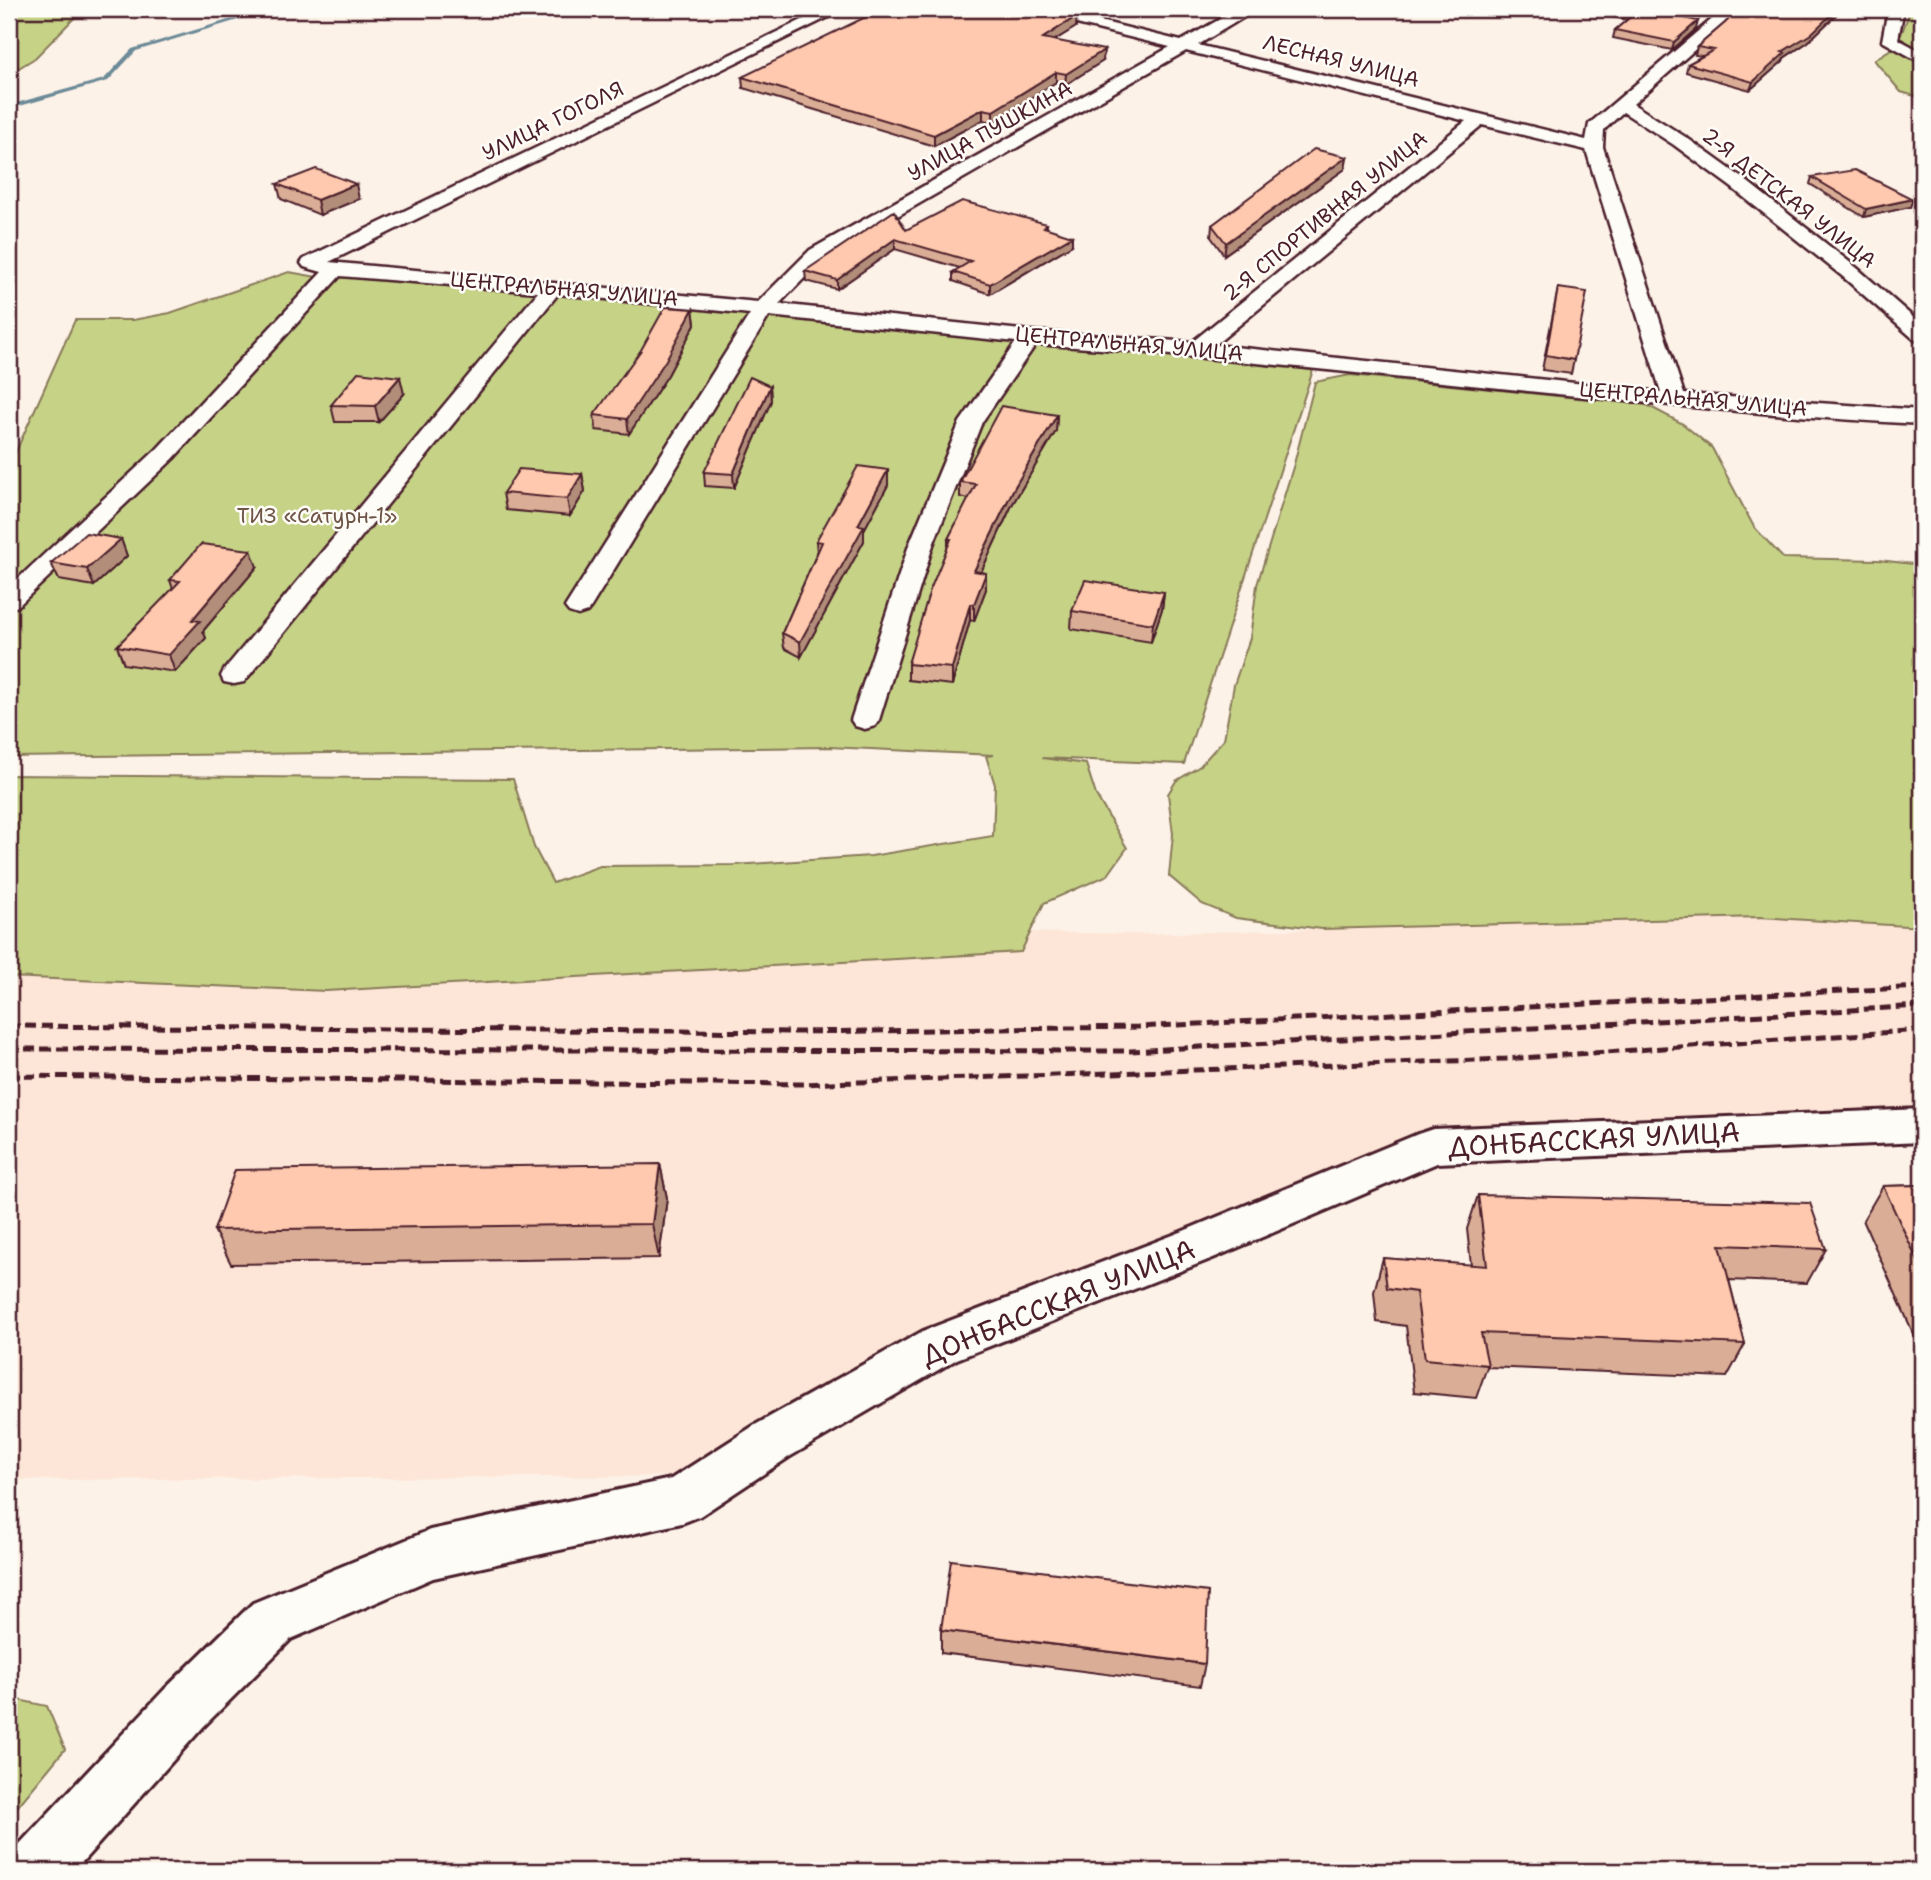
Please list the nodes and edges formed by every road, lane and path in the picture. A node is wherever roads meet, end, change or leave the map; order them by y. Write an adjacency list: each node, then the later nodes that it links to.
1 (837, 9): 13 (street, УЛИЦА ГОГОЛЯ)
2 (1034, 9): 8 (street, ЛЕСНАЯ УЛИЦА)
3 (1249, 9): 8 (street, УЛИЦА ПУШКИНА)
4 (1733, 9): 7 (street)
5 (1896, 9): 9 (street)
6 (1689, 20): 7 (street)
7 (1714, 26): 10 (street)
8 (1186, 46): 11 (street, ЛЕСНАЯ УЛИЦА); 15 (street, УЛИЦА ПУШКИНА)
9 (1922, 58)
10 (1621, 104): 12 (street); 16 (street, 2-Я ДЕТСКАЯ УЛИЦА)
11 (1480, 118): 12 (street, ЛЕСНАЯ УЛИЦА); 18 (street, 2-Я СПОРТИВНАЯ УЛИЦА)
12 (1595, 149): 19 (street)
13 (335, 270): 14 (street, ЦЕНТРАЛЬНАЯ УЛИЦА); 21 (street)
14 (553, 287): 15 (street, ЦЕНТРАЛЬНАЯ УЛИЦА); 23 (street)
15 (764, 308): 17 (street, ЦЕНТРАЛЬНАЯ УЛИЦА); 22 (street, УЛИЦА ПУШКИНА)
16 (1922, 335)
17 (1030, 337): 18 (street, ЦЕНТРАЛЬНАЯ УЛИЦА); 24 (street)
18 (1198, 349): 19 (street, ЦЕНТРАЛЬНАЯ УЛИЦА)
19 (1675, 401): 20 (street, ЦЕНТРАЛЬНАЯ УЛИЦА)
20 (1922, 417)
21 (9, 601)
22 (578, 607)
23 (234, 676)
24 (864, 720)
25 (1922, 1125): 26 (street, ДОНБАССКАЯ УЛИЦА)
26 (35, 1871)

